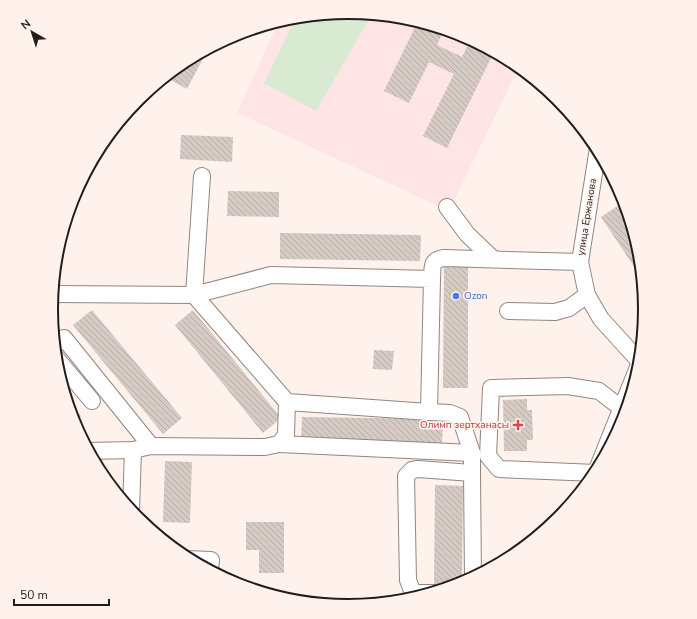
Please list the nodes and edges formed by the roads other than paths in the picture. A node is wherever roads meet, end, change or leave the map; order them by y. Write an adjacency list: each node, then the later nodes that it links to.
1 (596, 158): 5 (street, улица Ержанова)
2 (202, 176): 8 (street)
3 (446, 207): 4 (street)
4 (493, 259): 5 (street); 6 (street)
5 (580, 262): 9 (street, улица Ержанова)
6 (432, 279): 8 (street); 18 (street)
7 (59, 294): 8 (street)
8 (194, 295): 16 (street)
9 (587, 295): 10 (street); 12 (street, улица Ержанова)
10 (508, 311)
11 (60, 341): 21 (street)
12 (635, 356)
13 (64, 368): 15 (street)
14 (626, 396): 17 (street, улица Ержанова)
15 (92, 401)
16 (287, 402): 18 (street); 20 (street)
17 (621, 408): 19 (street, улица Ержанова); 26 (street)
18 (430, 412): 24 (street)
19 (611, 434)
20 (279, 444): 21 (street); 24 (street)
21 (151, 446): 22 (street)
22 (133, 450): 23 (street); 27 (street)
23 (95, 451)
24 (472, 453): 25 (street)
25 (472, 473): 30 (street); 31 (street)
26 (587, 475)
27 (131, 502)
28 (200, 559): 29 (street)
29 (211, 565)
30 (473, 572)
31 (415, 592)

